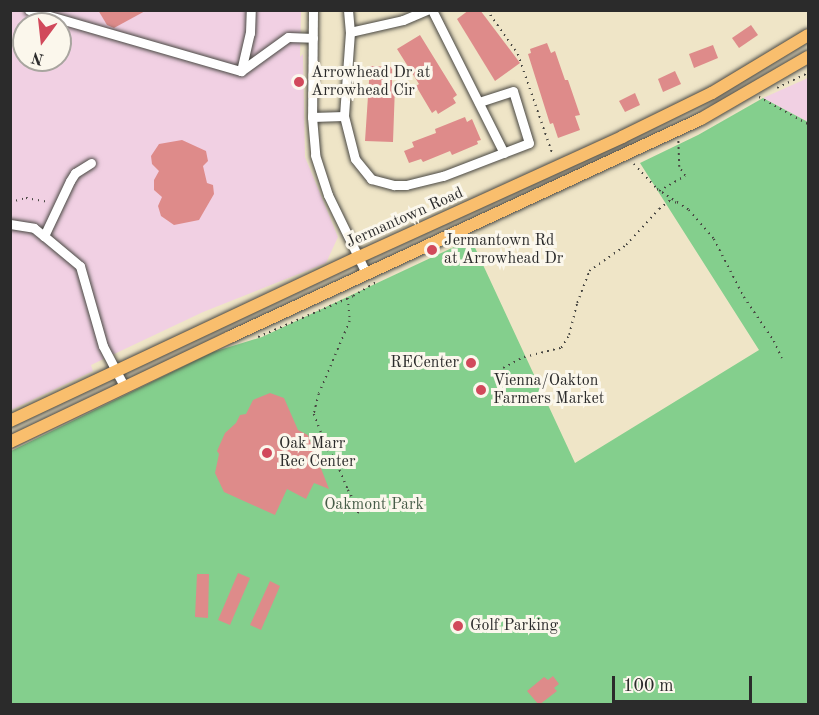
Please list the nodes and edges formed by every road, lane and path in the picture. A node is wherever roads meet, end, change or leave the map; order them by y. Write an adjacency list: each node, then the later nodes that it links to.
1 (251, 10): 12 (street)
2 (313, 10): 10 (street)
3 (348, 10): 8 (street)
4 (427, 10): 8 (street)
5 (432, 10): 14 (street)
6 (487, 10): 21 (path)
7 (72, 21): 12 (street)
8 (350, 32): 15 (street)
9 (808, 35): 29 (main road, Jermantown Road)
10 (313, 39): 12 (street); 16 (street)
11 (808, 57): 20 (main road, Jermantown Road)
12 (241, 71)
13 (759, 97): 17 (path)
14 (479, 102): 19 (street); 19 (street)
15 (344, 116): 16 (street); 19 (street)
16 (312, 117): 29 (street)
17 (808, 124)
18 (678, 140): 23 (path)
19 (504, 153)
20 (629, 153): 23 (path); 30 (main road, Jermantown Road)
21 (554, 160)
22 (91, 163): 28 (street)
23 (659, 191): 26 (path)
24 (10, 202): 25 (path)
25 (48, 202)
26 (680, 203): 34 (path); 35 (path)
27 (10, 224): 28 (street)
28 (44, 236): 36 (street)
29 (358, 257): 30 (street); 36 (main road, Jermantown Road)
30 (366, 273): 37 (main road, Jermantown Road)
31 (378, 281): 32 (path)
32 (353, 296)
33 (348, 297): 40 (path)
34 (782, 358)
35 (503, 368)
36 (116, 370): 37 (street); 38 (main road, Jermantown Road)
37 (124, 386): 39 (main road, Jermantown Road)
38 (10, 421)
39 (10, 442)
40 (357, 514)

